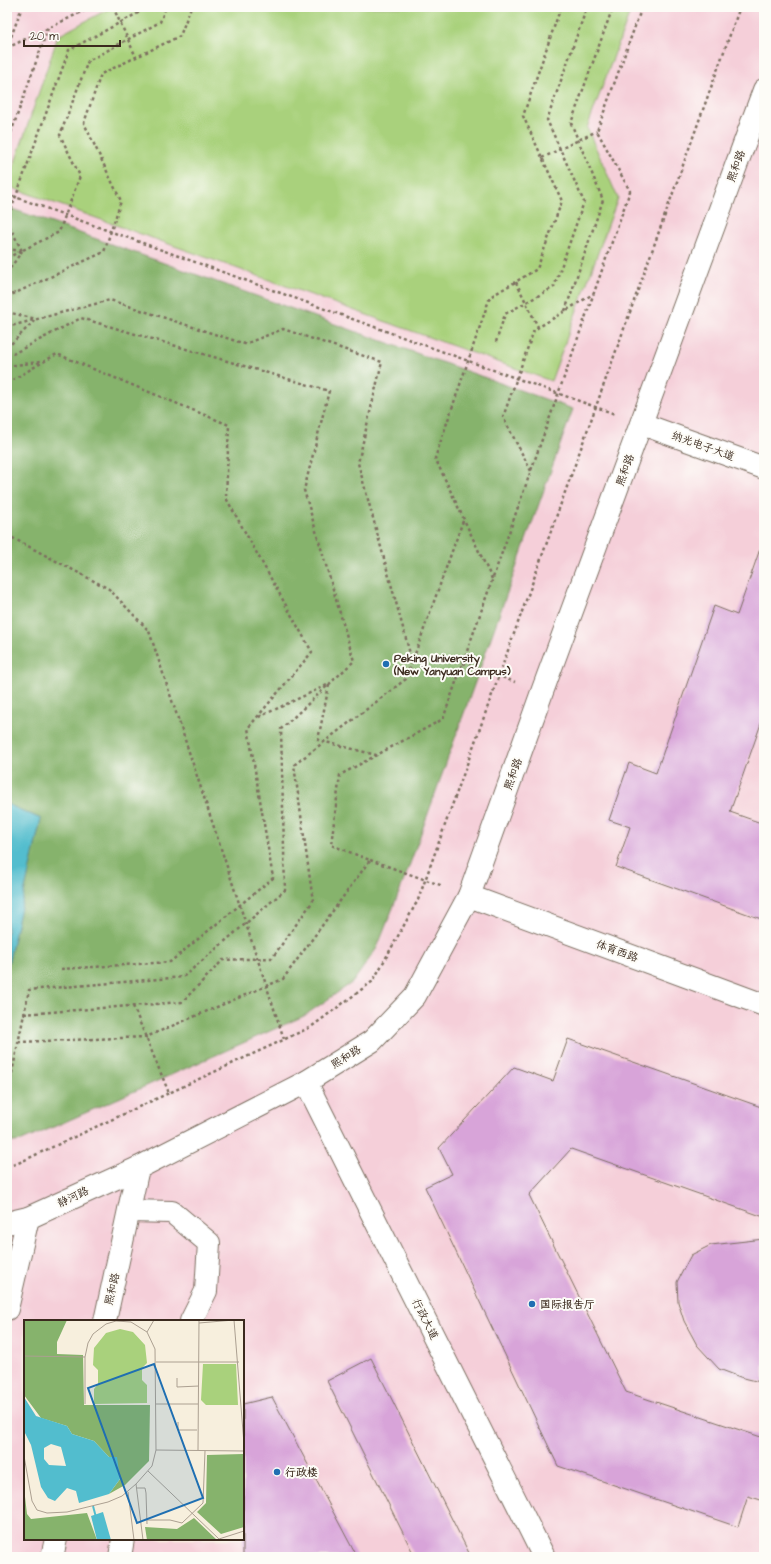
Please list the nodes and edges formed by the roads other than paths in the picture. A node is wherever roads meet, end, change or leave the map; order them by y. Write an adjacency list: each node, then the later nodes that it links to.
1 (764, 90): 2 (street, 熙和路)
2 (642, 424): 3 (street, 纳光电子大道); 4 (street, 熙和路)
3 (764, 468)
4 (469, 896): 5 (street, 体育西路); 6 (street, 熙和路)
5 (764, 1005)
6 (306, 1082): 7 (street, 熙和路); 17 (street, 行政大道)
7 (138, 1168): 8 (street, 熙和路); 9 (street, 静河路)
8 (129, 1211): 11 (street, 熙和路); 12 (street)
9 (17, 1221): 10 (street)
10 (7, 1308)
11 (105, 1320)
12 (192, 1320)
13 (56, 1540): 15 (street)
14 (124, 1540): 16 (street)
15 (52, 1557)
16 (120, 1557)
17 (544, 1557)

